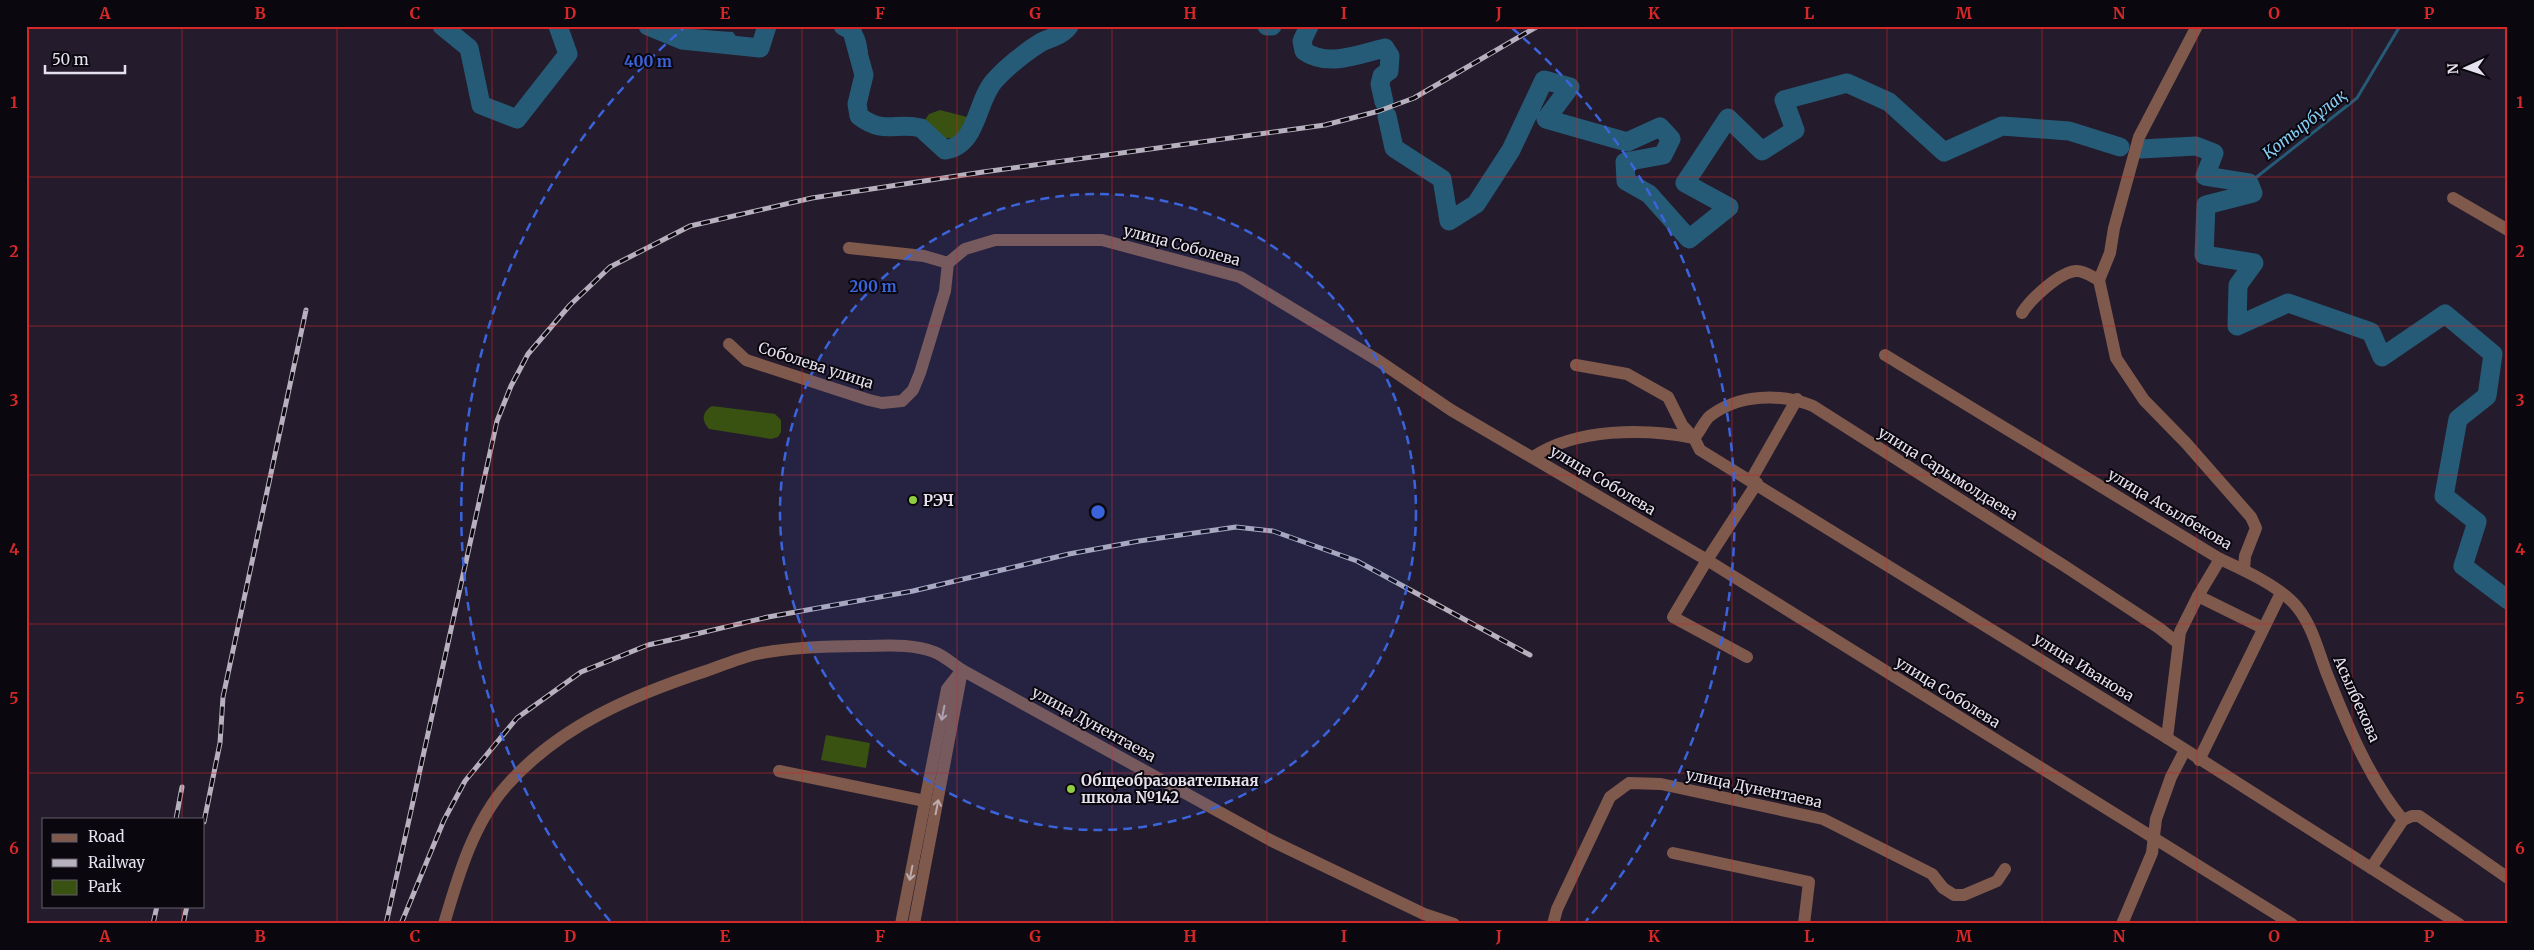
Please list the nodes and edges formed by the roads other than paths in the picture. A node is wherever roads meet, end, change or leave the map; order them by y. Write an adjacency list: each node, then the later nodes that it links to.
1 (2196, 26): 6 (street)
2 (2453, 198): 3 (street)
3 (2508, 230)
4 (849, 248): 5 (street)
5 (948, 263): 8 (street, Соболева улица); 13 (street, улица Соболева)
6 (2099, 280): 7 (street); 17 (street)
7 (2022, 313)
8 (728, 344)
9 (1885, 355): 15 (street, улица Асылбекова)
10 (1576, 365): 12 (street, улица Иванова)
11 (1797, 400): 12 (street, улица Сарымолдаева); 14 (street); 21 (street, улица Сарымолдаева)
12 (1694, 438): 13 (street); 14 (street, улица Иванова)
13 (1533, 457): 16 (street, улица Соболева)
14 (1754, 482): 16 (street); 24 (street, улица Иванова)
15 (2220, 559): 17 (street, улица Асылбекова); 19 (street)
16 (1707, 560): 22 (street); 30 (street, улица Соболева)
17 (2244, 570): 18 (street, улица Асылбекова)
18 (2281, 593): 20 (street); 29 (street, Асылбекова)
19 (2198, 596): 20 (street); 21 (street)
20 (2263, 628): 26 (street)
21 (2178, 643): 24 (street)
22 (1747, 657)
23 (962, 670): 28 (street, one-way to 28); 35 (street, улица Дунентаева); 37 (street, one-way to 23); 38 (street, улица Дунентаева)
24 (2167, 738): 25 (street, улица Иванова)
25 (2185, 750): 26 (street, улица Иванова); 30 (street)
26 (2199, 760): 32 (street, улица Иванова)
27 (779, 771): 28 (street)
28 (925, 801): 36 (street, one-way to 36)
29 (2403, 820): 32 (street); 34 (street)
30 (2156, 837): 41 (street); 42 (street, улица Соболева)
31 (1673, 853): 40 (street)
32 (2371, 868): 43 (street, улица Иванова)
33 (2005, 869): 39 (street, улица Дунентаева)
34 (2508, 878)
35 (444, 924)
36 (900, 924)
37 (914, 924)
38 (1454, 924)
39 (1553, 924)
40 (1804, 924)
41 (2122, 924)
42 (2292, 924)
43 (2459, 924)

